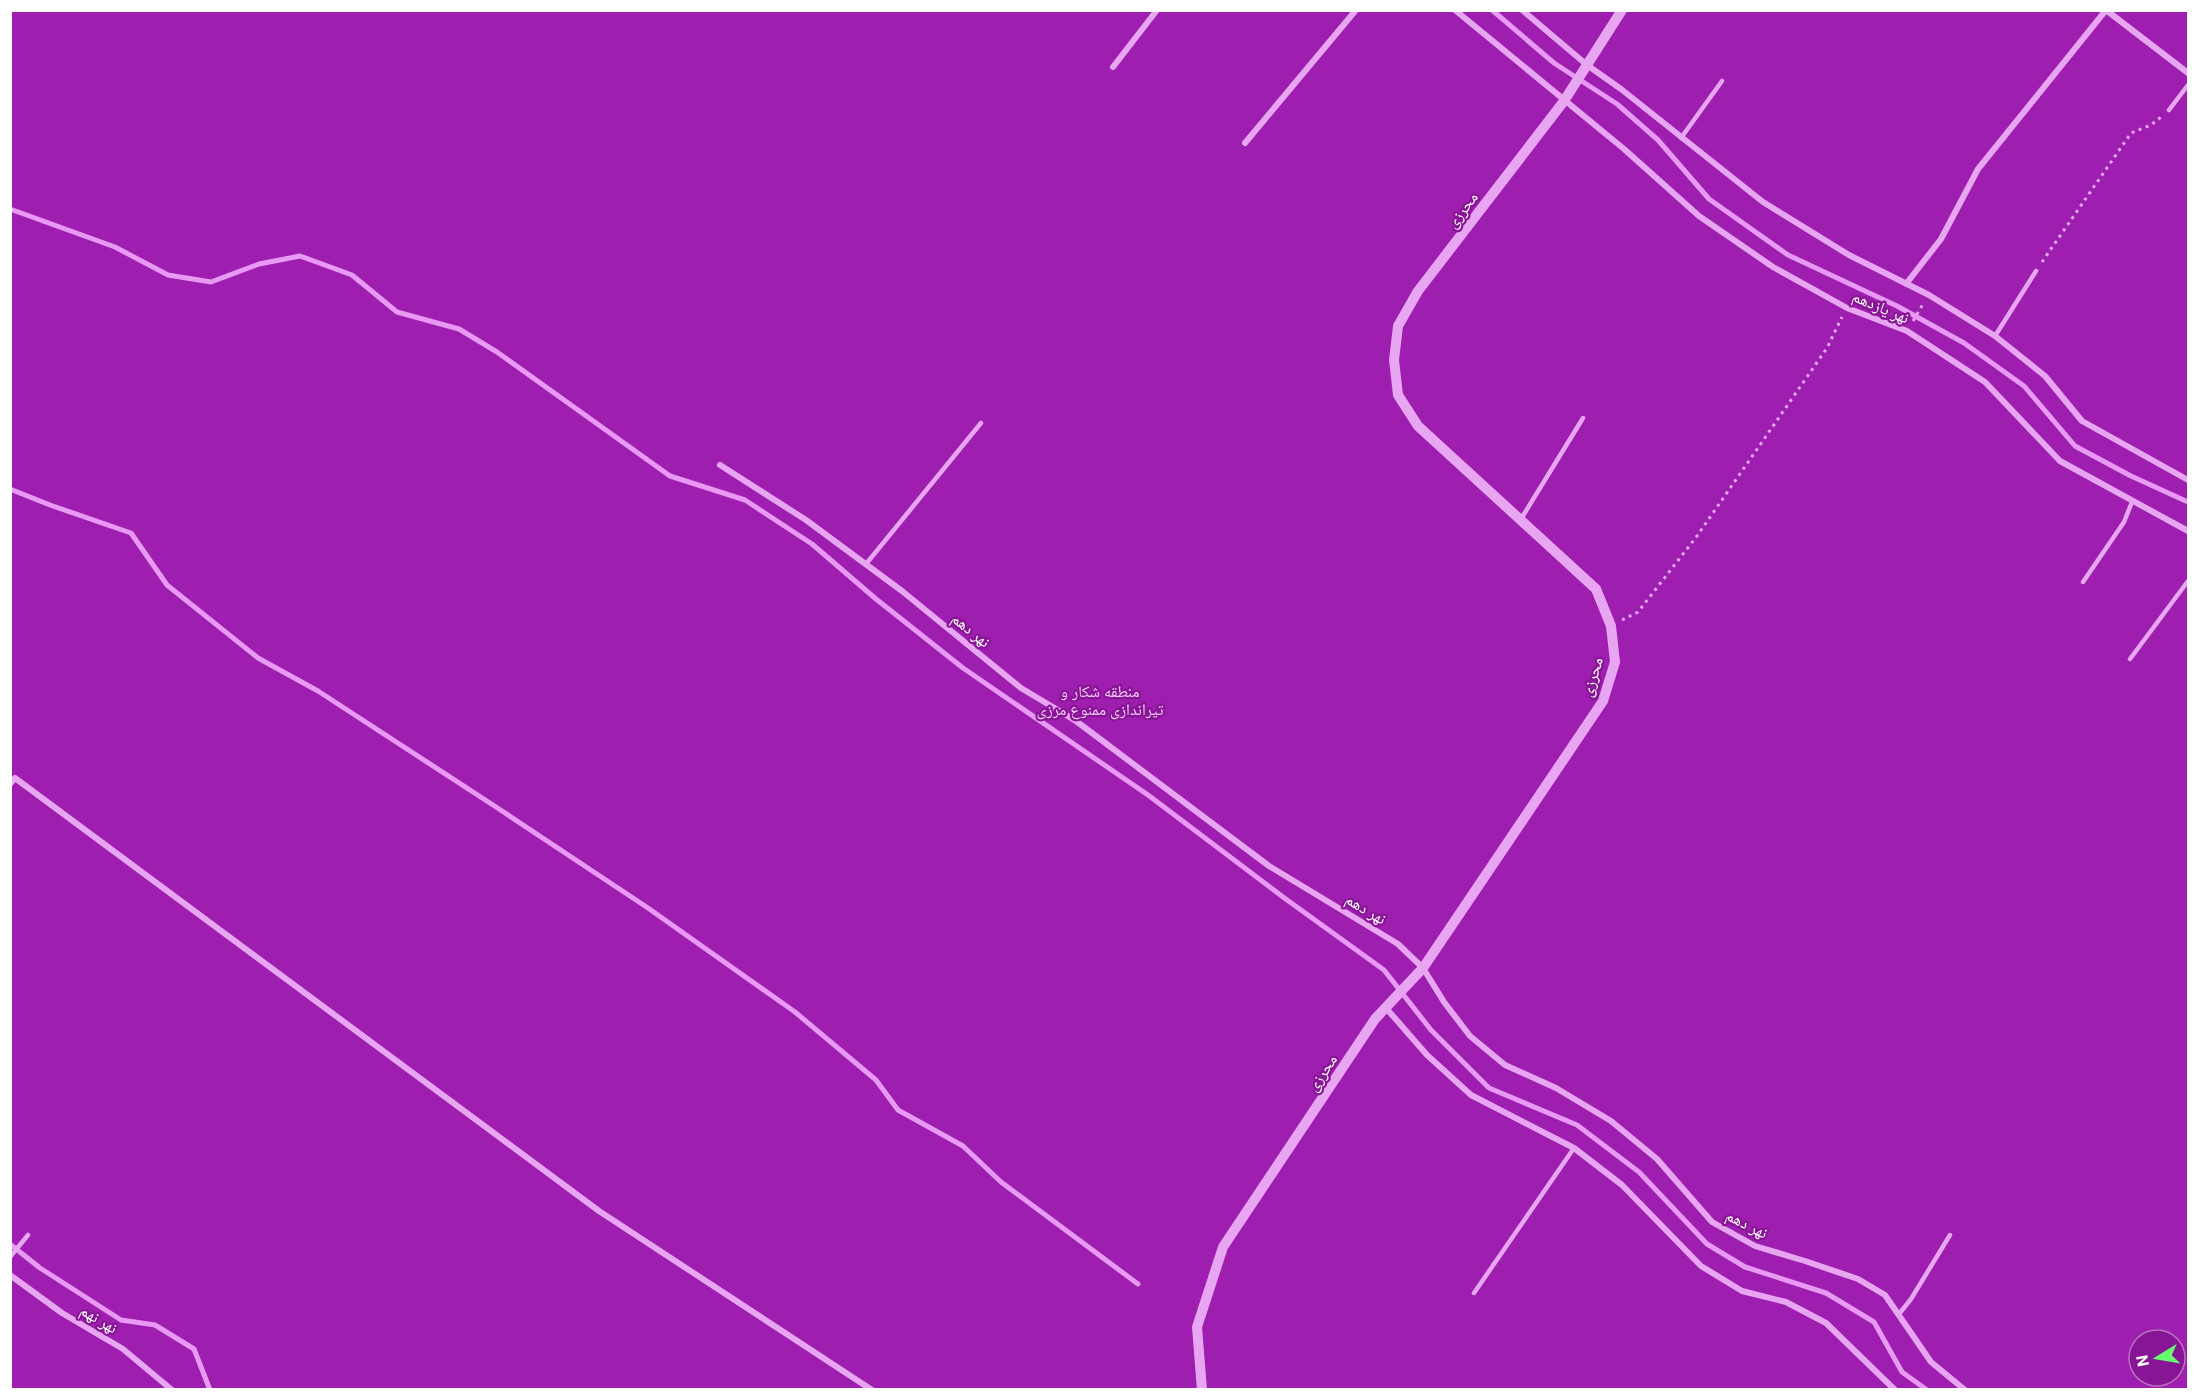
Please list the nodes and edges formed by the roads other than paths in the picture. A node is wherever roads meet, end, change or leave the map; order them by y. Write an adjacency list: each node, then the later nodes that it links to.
1 (1157, 10): 7 (street)
2 (1356, 10): 15 (street)
3 (1455, 10): 12 (street, نهر یازدهم)
4 (1522, 10): 8 (street)
5 (1623, 10): 8 (street, محرزی)
6 (2106, 10): 9 (street); 17 (street)
7 (1113, 67)
8 (1585, 69): 12 (street, محرزی); 14 (street)
9 (2188, 73)
10 (1722, 81): 14 (lane)
11 (2188, 85): 13 (lane)
12 (1567, 97): 23 (street, نهر یازدهم); 24 (street, محرزی)
13 (2169, 110)
14 (1681, 138): 17 (street)
15 (1245, 143)
16 (2036, 271): 18 (lane)
17 (1906, 284): 18 (street)
18 (1995, 336): 22 (street)
19 (1583, 418): 24 (lane)
20 (981, 423): 26 (lane)
21 (720, 465): 26 (street, نهر دهم)
22 (2188, 480)
23 (2132, 502): 25 (street, نهر یازدهم); 28 (lane)
24 (1521, 519): 31 (street, محرزی)
25 (2188, 531)
26 (866, 564): 31 (street, نهر دهم)
27 (2188, 581): 29 (lane)
28 (2083, 582)
29 (2130, 659)
30 (12, 780): 41 (street)
31 (1419, 973): 32 (street, محرزی); 39 (street, نهر دهم)
32 (1390, 1004): 33 (street); 42 (street, محرزی)
33 (1574, 1148): 38 (lane); 43 (street)
34 (28, 1235): 36 (lane)
35 (1950, 1235): 39 (lane)
36 (10, 1257)
37 (10, 1275): 40 (street, نهر نهم)
38 (1474, 1293)
39 (1899, 1314): 44 (street, نهر دهم)
40 (172, 1389)
41 (872, 1389)
42 (1202, 1389)
43 (1895, 1389)
44 (1965, 1389)

